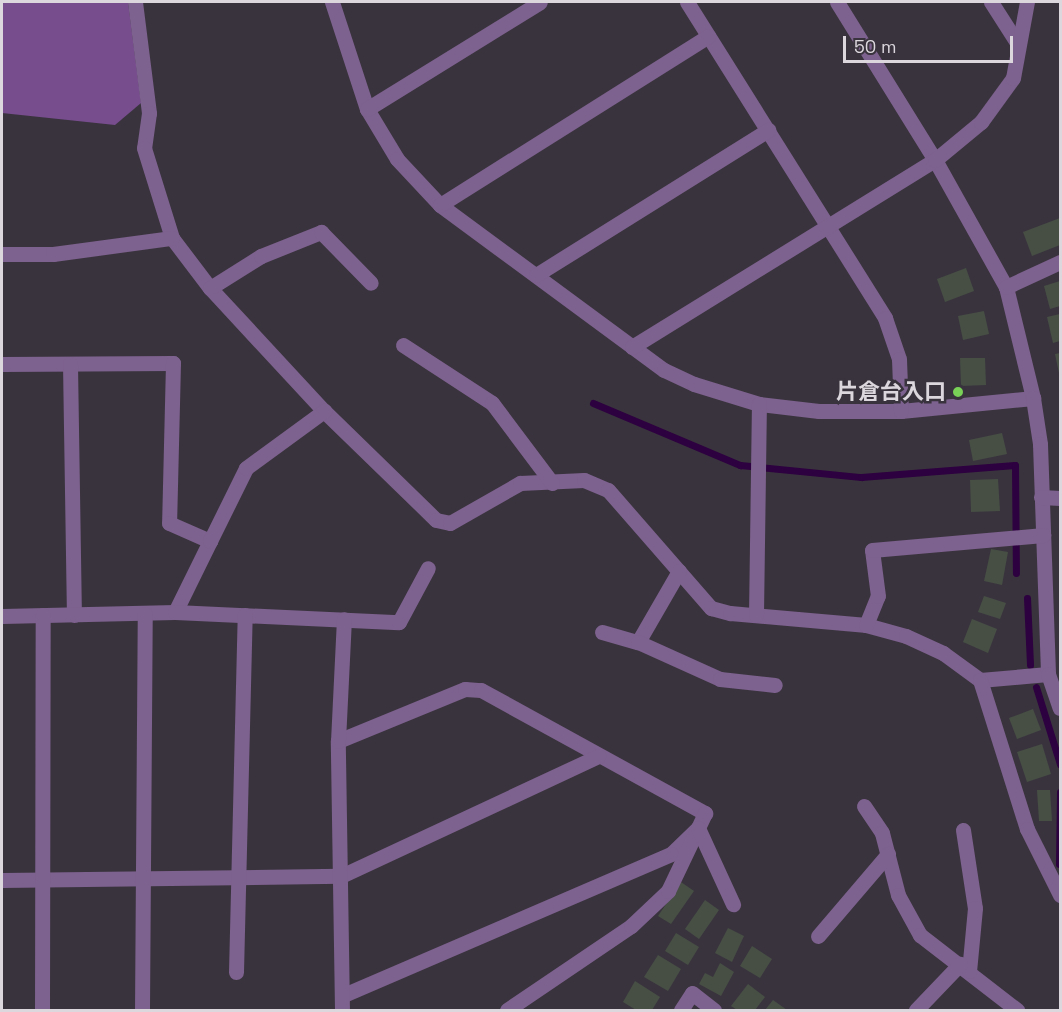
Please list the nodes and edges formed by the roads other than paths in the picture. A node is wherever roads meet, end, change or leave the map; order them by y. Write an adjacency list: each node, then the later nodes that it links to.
1 (135, 2): 15 (street)
2 (332, 2): 10 (street)
3 (540, 2): 10 (street)
4 (687, 2): 8 (street)
5 (837, 2): 12 (street)
6 (991, 2): 9 (street)
7 (1027, 2): 9 (street)
8 (708, 36): 11 (street); 13 (street)
9 (1018, 44): 12 (street)
10 (367, 109): 13 (street)
11 (768, 130): 14 (street); 18 (street)
12 (935, 160): 14 (street); 20 (street)
13 (441, 205): 18 (street)
14 (827, 228): 23 (street); 29 (street)
15 (172, 238): 16 (street); 21 (street)
16 (2, 254)
17 (1060, 262): 20 (street)
18 (536, 275): 23 (street)
19 (371, 282): 21 (street)
20 (1006, 287): 26 (street)
21 (210, 288): 28 (street)
22 (402, 345): 30 (street)
23 (632, 347): 27 (street)
24 (2, 364): 25 (street)
25 (70, 364): 34 (street); 40 (street)
26 (1033, 399): 29 (street); 31 (street)
27 (759, 404): 29 (street); 42 (street)
28 (324, 411): 30 (street); 34 (street)
29 (901, 411)
30 (552, 483): 36 (street)
31 (1041, 497): 32 (street); 33 (street)
32 (1060, 498)
33 (1036, 536): 45 (street); 48 (street)
34 (210, 541): 37 (street)
35 (428, 568): 44 (street)
36 (679, 571): 42 (street); 47 (street)
37 (175, 612): 38 (street); 41 (street)
38 (145, 614): 40 (street); 60 (street)
39 (43, 615): 40 (street); 43 (street); 61 (street)
40 (74, 615)
41 (245, 615): 44 (street); 59 (street)
42 (756, 615): 45 (street)
43 (2, 616)
44 (344, 619): 52 (street)
45 (866, 626): 49 (street)
46 (602, 632): 47 (street)
47 (638, 642): 50 (street)
48 (1048, 674): 49 (street); 51 (street)
49 (980, 680): 63 (street)
50 (775, 685)
51 (1060, 708)
52 (338, 741): 53 (street); 58 (street)
53 (598, 756): 55 (street); 58 (street)
54 (864, 806): 57 (street)
55 (698, 828): 64 (street); 68 (street); 72 (street)
56 (963, 830): 66 (street)
57 (888, 854): 65 (street); 66 (street)
58 (341, 876): 59 (street); 68 (street)
59 (239, 877): 60 (street); 67 (street)
60 (145, 878): 61 (street); 71 (street)
61 (42, 879): 62 (street); 70 (street)
62 (2, 880)
63 (1060, 895)
64 (733, 904)
65 (818, 936)
66 (965, 968): 69 (street); 75 (street)
67 (236, 972)
68 (342, 1004)
69 (1015, 1010)
70 (42, 1011)
71 (142, 1011)
72 (507, 1011)
73 (681, 1011): 74 (street)
74 (714, 1011)
75 (916, 1011)

